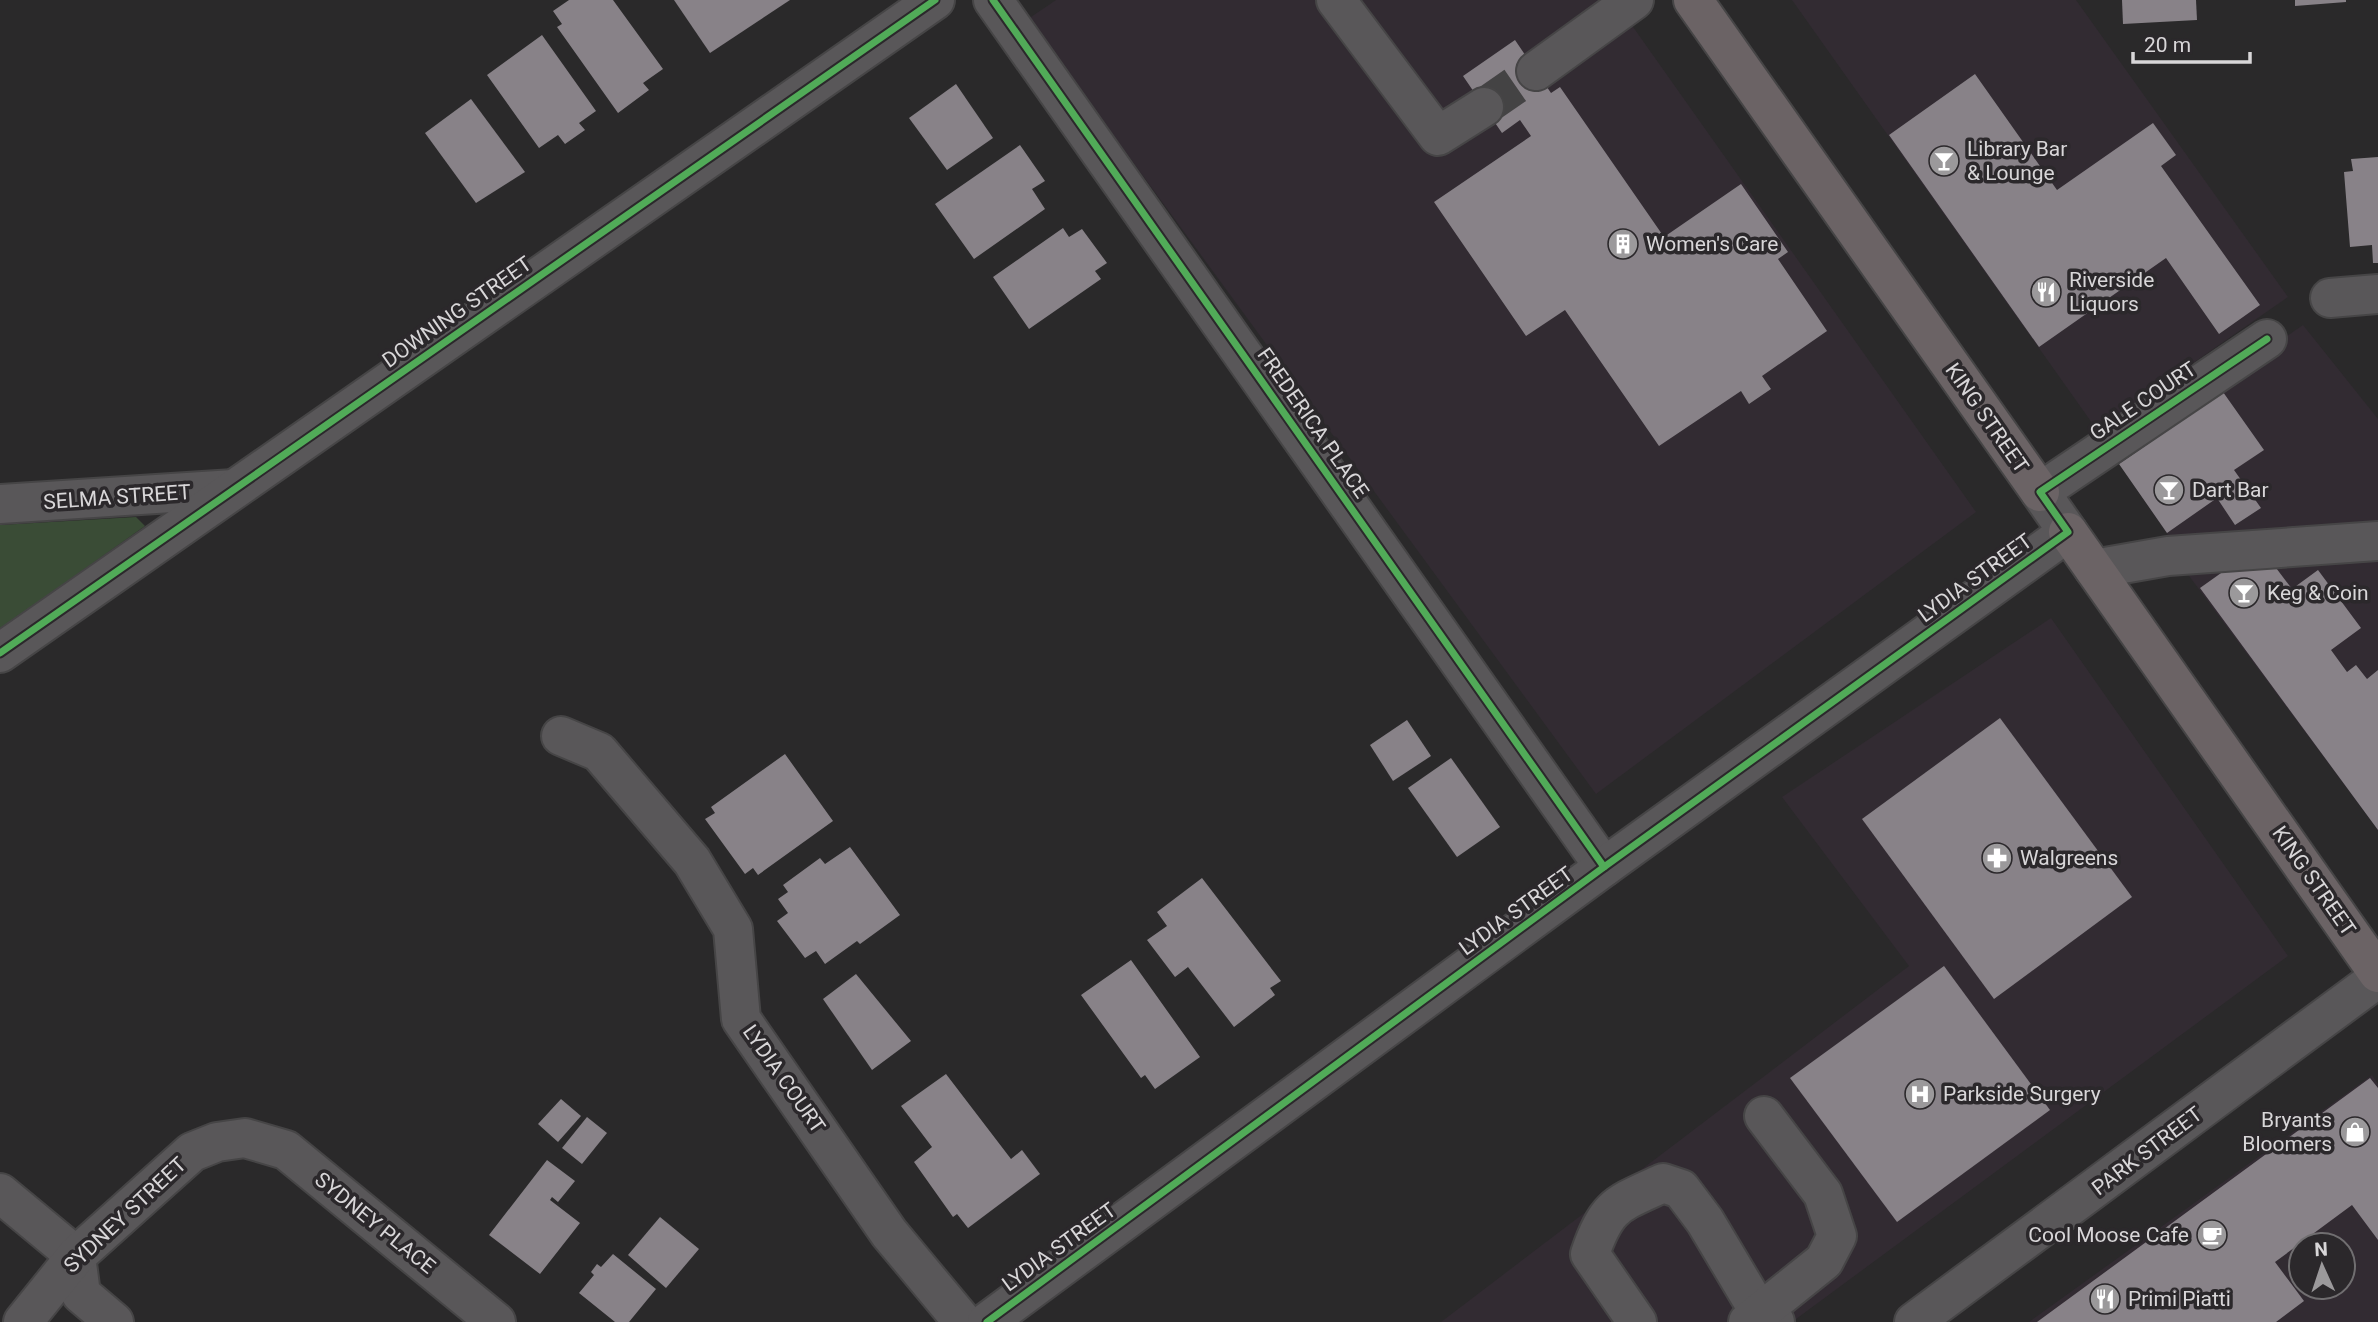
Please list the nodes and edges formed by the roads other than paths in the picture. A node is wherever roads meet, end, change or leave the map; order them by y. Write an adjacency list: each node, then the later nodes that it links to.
1 (935, 0): 11 (street, DOWNING STREET)
2 (993, 0): 19 (street, FREDERICA PLACE)
3 (1336, 0): 7 (street)
4 (1634, 0): 6 (street)
5 (1693, 0): 12 (main road, KING STREET)
6 (1536, 71)
7 (1484, 107)
8 (2378, 294): 9 (street)
9 (2330, 298)
10 (2267, 339): 12 (street, GALE COURT)
11 (233, 489): 13 (street, SELMA STREET); 17 (street, DOWNING STREET)
12 (2040, 492): 14 (street, KING STREET)
13 (0, 504)
14 (2068, 532): 16 (main road, KING STREET); 19 (street, LYDIA STREET)
15 (2378, 541): 16 (street)
16 (2094, 569): 20 (main road, KING STREET)
17 (0, 653)
18 (561, 736): 29 (street, LYDIA COURT)
19 (1604, 867): 30 (street, LYDIA STREET)
20 (2378, 975): 32 (street, PARK STREET)
21 (1764, 1116): 25 (street)
22 (245, 1139): 24 (street, SYDNEY STREET); 28 (street, SYDNEY PLACE)
23 (0, 1193): 24 (street)
24 (76, 1256): 26 (street, SYDNEY STREET); 27 (street)
25 (1761, 1320): 31 (street)
26 (23, 1322)
27 (114, 1322)
28 (496, 1322)
29 (962, 1322)
30 (987, 1322)
31 (1637, 1322)
32 (1914, 1322)

